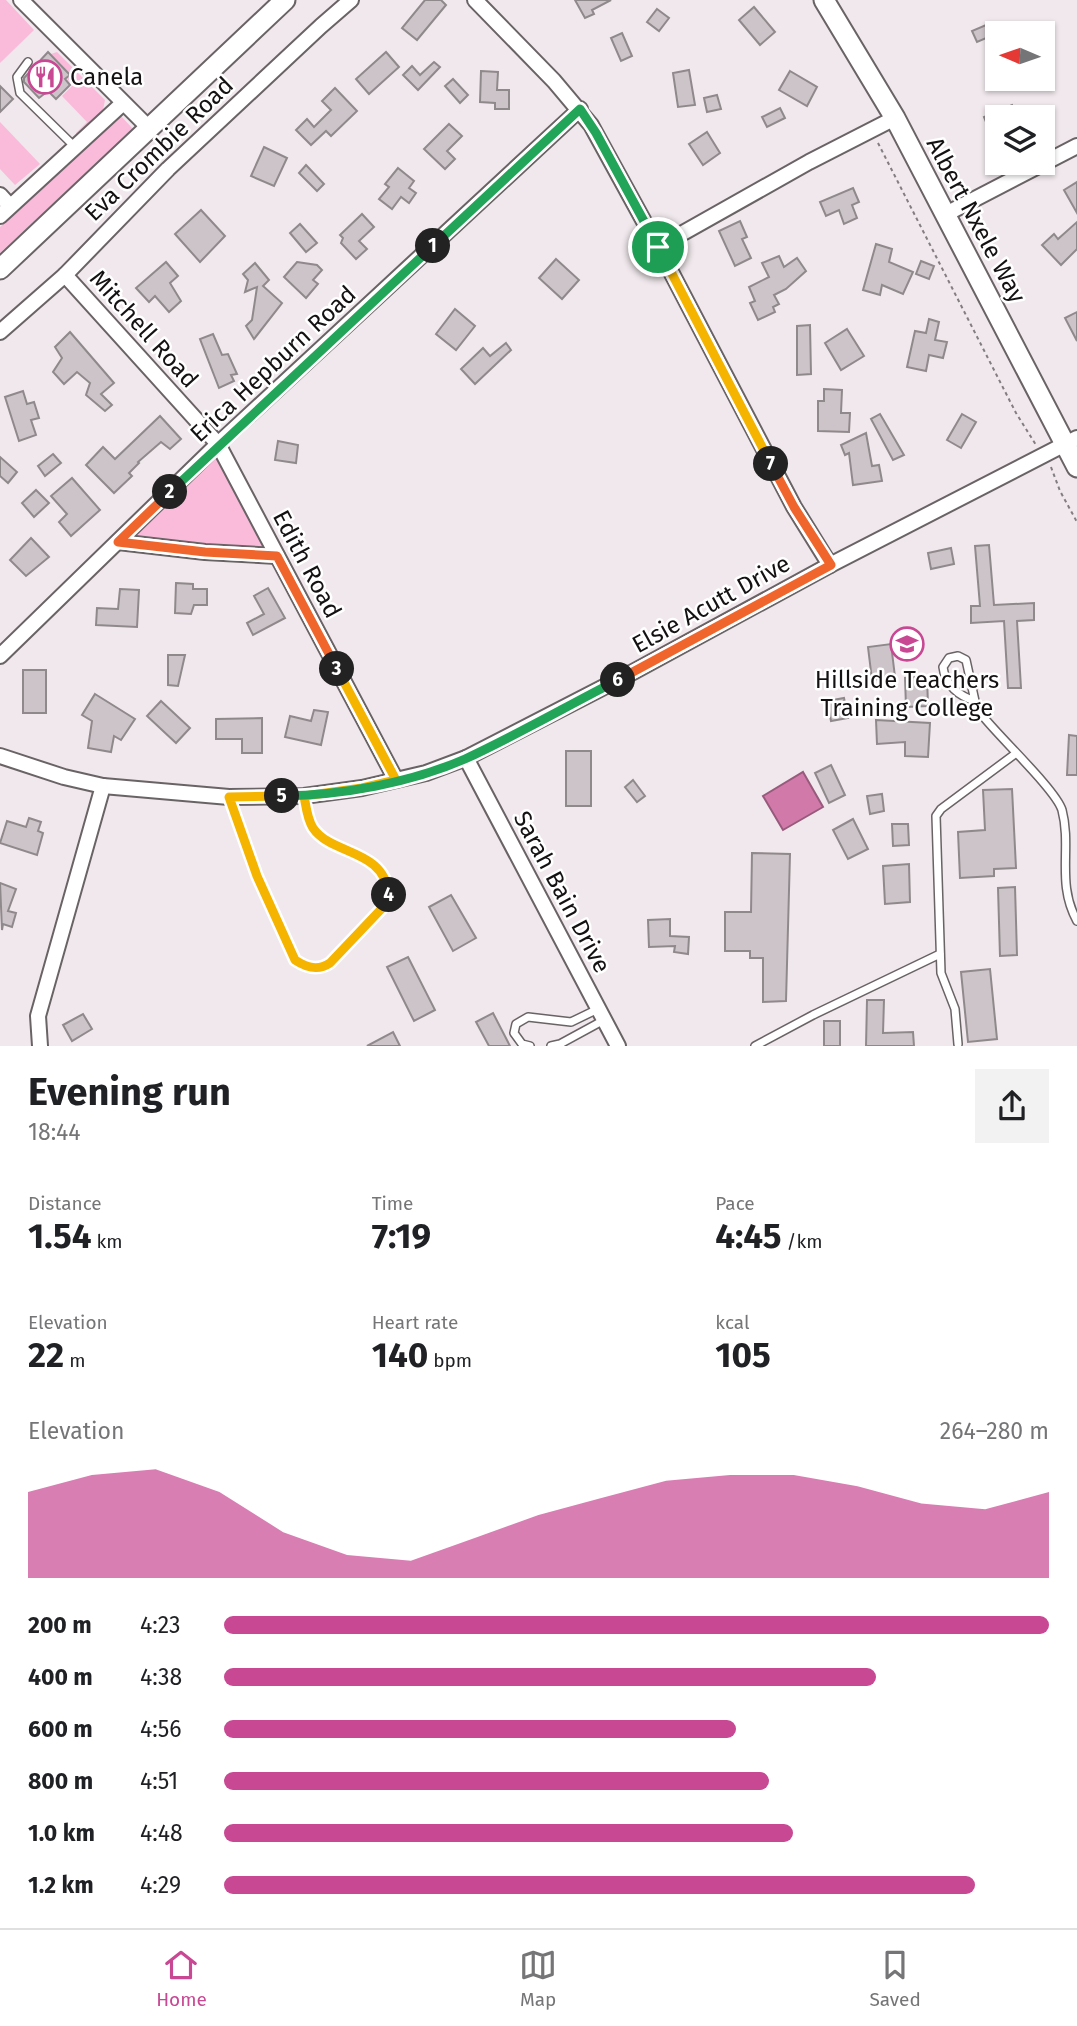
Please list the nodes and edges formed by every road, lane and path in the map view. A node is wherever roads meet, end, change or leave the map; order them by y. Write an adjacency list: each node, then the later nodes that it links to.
1 (21, 0): 7 (street)
2 (285, 0): 10 (main road)
3 (351, 0): 19 (street, Eva Crombie Road)
4 (475, 0): 8 (street)
5 (824, 0): 9 (main road, Albert Nxele Way)
6 (28, 62): 13 (lane)
7 (122, 104): 10 (street); 13 (street)
8 (580, 109): 17 (street); 22 (street, Erica Hepburn Road)
9 (895, 118): 11 (street); 16 (main road, Albert Nxele Way)
10 (149, 129): 18 (main road)
11 (871, 131): 17 (street); 23 (path)
12 (1077, 146): 16 (street)
13 (75, 147): 15 (street)
14 (0, 195): 15 (street)
15 (5, 211)
16 (946, 214): 21 (main road, Albert Nxele Way)
17 (658, 247): 28 (street)
18 (0, 269)
19 (65, 275): 20 (street, Eva Crombie Road); 22 (street, Mitchell Road)
20 (0, 332)
21 (1071, 441): 23 (street, Elsie Acutt Drive); 24 (main road, Albert Nxele Way)
22 (218, 444): 26 (street, Erica Hepburn Road); 27 (street, Edith Road)
23 (1042, 454): 25 (path); 28 (street, Elsie Acutt Drive)
24 (1077, 467)
25 (1077, 522)
26 (118, 542): 27 (street); 29 (street, Erica Hepburn Road)
27 (277, 556): 34 (street, Edith Road)
28 (831, 565): 33 (street, Elsie Acutt Drive)
29 (0, 656)
30 (975, 701): 30 (lane); 31 (lane)
31 (1015, 754): 38 (lane); 39 (lane)
32 (0, 756): 35 (street, Elsie Acutt Drive)
33 (466, 758): 34 (street, Elsie Acutt Drive); 40 (street, Sarah Bain Drive)
34 (396, 780): 36 (street, Elsie Acutt Drive)
35 (103, 786): 37 (street, Elsie Acutt Drive); 42 (street)
36 (304, 796): 37 (street, Elsie Acutt Drive); 37 (lane)
37 (229, 797)
38 (1077, 921)
39 (940, 954): 41 (lane); 46 (lane)
40 (601, 1014): 43 (lane); 44 (lane); 45 (street, Sarah Bain Drive)
41 (958, 1044)
42 (40, 1046)
43 (530, 1046)
44 (551, 1046)
45 (618, 1046)
46 (755, 1046)

